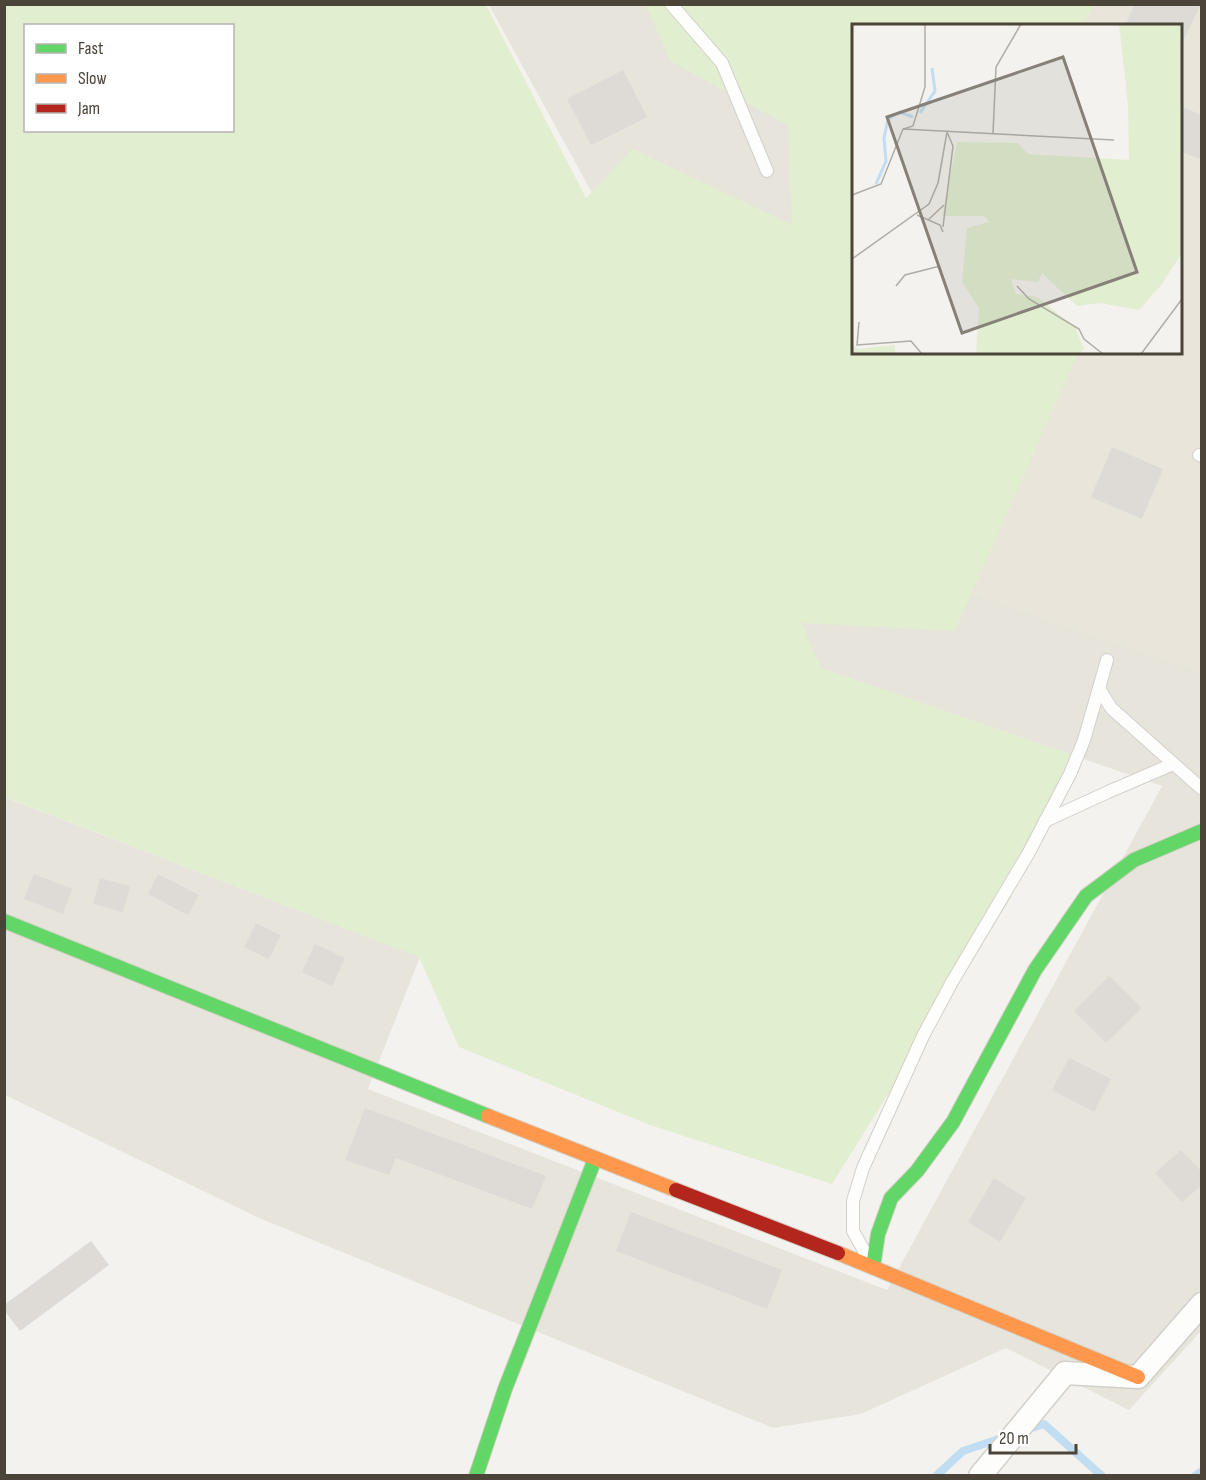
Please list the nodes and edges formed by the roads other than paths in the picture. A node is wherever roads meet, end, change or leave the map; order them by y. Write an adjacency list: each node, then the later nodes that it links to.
1 (671, 4): 2 (lane)
2 (767, 171)
3 (1107, 660): 4 (lane)
4 (1099, 688): 5 (lane); 7 (lane)
5 (1173, 764): 6 (lane); 7 (lane)
6 (1202, 789)
7 (1045, 821): 11 (lane)
8 (1202, 831): 11 (street)
9 (4, 921): 10 (street)
10 (595, 1159): 11 (street); 14 (street)
11 (873, 1267): 13 (street)
12 (1202, 1304): 13 (street)
13 (1137, 1377): 15 (street)
14 (476, 1476)
15 (980, 1476)

